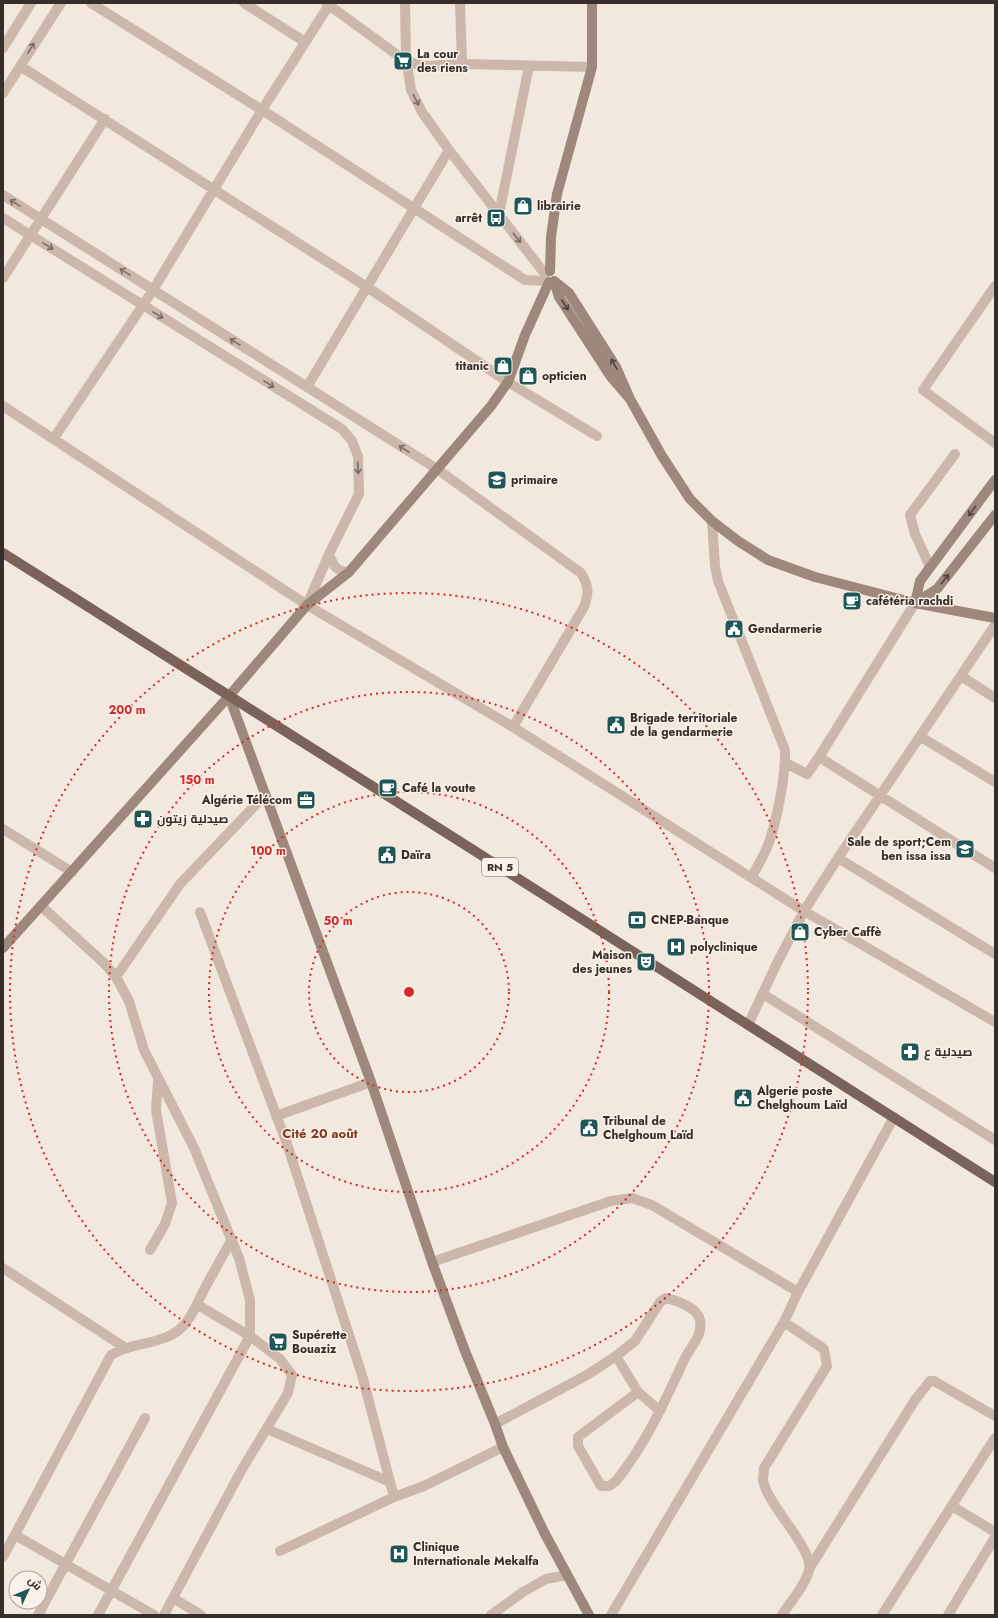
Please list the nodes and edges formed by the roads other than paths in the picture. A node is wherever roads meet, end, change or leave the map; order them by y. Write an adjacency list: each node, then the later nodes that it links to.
1 (31, 3): 9 (street)
2 (61, 3): 13 (street, one-way to 2)
3 (91, 3): 17 (street)
4 (244, 3): 10 (street)
5 (405, 3): 11 (street)
6 (460, 3): 12 (street)
7 (592, 3): 15 (street)
8 (327, 4): 10 (street); 11 (street)
9 (5, 42)
10 (305, 42): 17 (street)
11 (407, 62): 12 (street); 19 (street, one-way to 19)
12 (462, 64): 14 (street)
13 (20, 66): 16 (street); 18 (street)
14 (529, 66): 15 (street); 23 (street)
15 (592, 68): 28 (street)
16 (3, 93)
17 (262, 110): 20 (street); 22 (street)
18 (105, 119): 20 (street); 25 (street)
19 (449, 150): 22 (street); 23 (street)
20 (214, 190): 30 (street); 31 (street)
21 (3, 195): 25 (street, one-way to 21)
22 (414, 209): 28 (street); 30 (street)
23 (498, 214): 28 (street, one-way to 28)
24 (3, 218): 26 (street)
25 (40, 219): 26 (street); 31 (street, one-way to 25)
26 (31, 235): 27 (street); 32 (street, one-way to 32)
27 (3, 278)
28 (549, 278): 33 (street); 43 (street)
29 (995, 286): 38 (street)
30 (367, 287): 33 (street); 34 (street)
31 (153, 290): 32 (street); 34 (street, one-way to 31)
32 (142, 305): 37 (street); 45 (street, one-way to 45)
33 (508, 382): 36 (street); 40 (street)
34 (307, 388): 40 (street, one-way to 34)
35 (3, 406): 37 (street)
36 (597, 436)
37 (54, 438): 49 (street)
38 (995, 443)
39 (955, 454): 46 (street)
40 (437, 469): 47 (street); 55 (street)
41 (995, 480): 46 (street, one-way to 46)
42 (995, 515): 48 (street, one-way to 42)
43 (712, 521): 48 (street); 58 (street)
44 (3, 554): 53 (main road, RN 5)
45 (329, 554): 47 (street); 49 (street)
46 (930, 567): 48 (street)
47 (349, 572): 49 (street)
48 (915, 603): 50 (street); 57 (street)
49 (308, 605): 53 (street); 55 (street)
50 (995, 618)
51 (995, 625): 52 (street)
52 (961, 676): 54 (street); 56 (street)
53 (229, 696): 60 (street); 65 (street); 75 (main road, RN 5)
54 (995, 698)
55 (513, 727): 66 (street)
56 (921, 737): 59 (street); 61 (street)
57 (819, 757): 58 (street); 61 (street)
58 (786, 764): 66 (street)
59 (995, 782)
60 (265, 795): 72 (street); 77 (street)
61 (881, 797): 63 (street); 64 (street)
62 (3, 829): 65 (street)
63 (838, 858): 68 (street); 71 (street)
64 (995, 868)
65 (72, 872): 67 (street)
66 (752, 877): 68 (street)
67 (41, 906): 70 (street); 72 (street)
68 (804, 911): 73 (street); 74 (street)
69 (200, 912): 78 (street)
70 (3, 948)
71 (995, 954)
72 (116, 977): 76 (street)
73 (763, 994): 75 (street); 80 (street)
74 (995, 1022)
75 (748, 1025): 79 (main road, RN 5)
76 (158, 1078): 82 (street); 83 (street)
77 (371, 1082): 78 (street); 84 (street)
78 (276, 1116): 100 (street)
79 (894, 1117): 81 (main road, RN 5); 86 (street)
80 (994, 1137)
81 (995, 1182)
82 (231, 1241): 87 (street); 89 (street)
83 (150, 1250)
84 (432, 1262): 86 (street); 96 (street)
85 (3, 1268): 90 (street)
86 (798, 1292): 88 (street)
87 (198, 1305): 89 (street); 90 (street)
88 (784, 1322): 109 (street); 120 (street)
89 (250, 1336): 97 (street); 111 (street)
90 (124, 1347): 104 (street)
91 (616, 1356): 92 (street); 93 (street); 96 (street)
92 (638, 1392): 93 (street); 93 (street)
93 (660, 1411)
94 (995, 1416): 109 (street)
95 (145, 1418): 108 (street)
96 (495, 1424): 99 (street)
97 (267, 1429): 100 (street); 112 (street)
98 (995, 1438): 102 (street)
99 (503, 1447): 101 (street); 110 (street)
100 (390, 1482): 101 (street)
101 (394, 1497): 106 (street)
102 (952, 1506): 103 (street); 122 (street)
103 (995, 1532)
104 (15, 1534): 107 (street); 108 (street)
105 (995, 1537): 123 (street)
106 (280, 1551)
107 (3, 1557)
108 (65, 1563): 111 (street); 113 (street)
109 (809, 1569): 121 (street)
110 (567, 1575): 118 (street); 119 (street)
111 (111, 1590): 114 (street); 115 (street)
112 (173, 1598): 116 (street); 117 (street)
113 (38, 1615)
114 (98, 1615)
115 (154, 1615)
116 (164, 1615)
117 (201, 1615)
118 (492, 1615)
119 (589, 1615)
120 (611, 1615)
121 (782, 1615)
122 (882, 1615)
123 (948, 1615)

